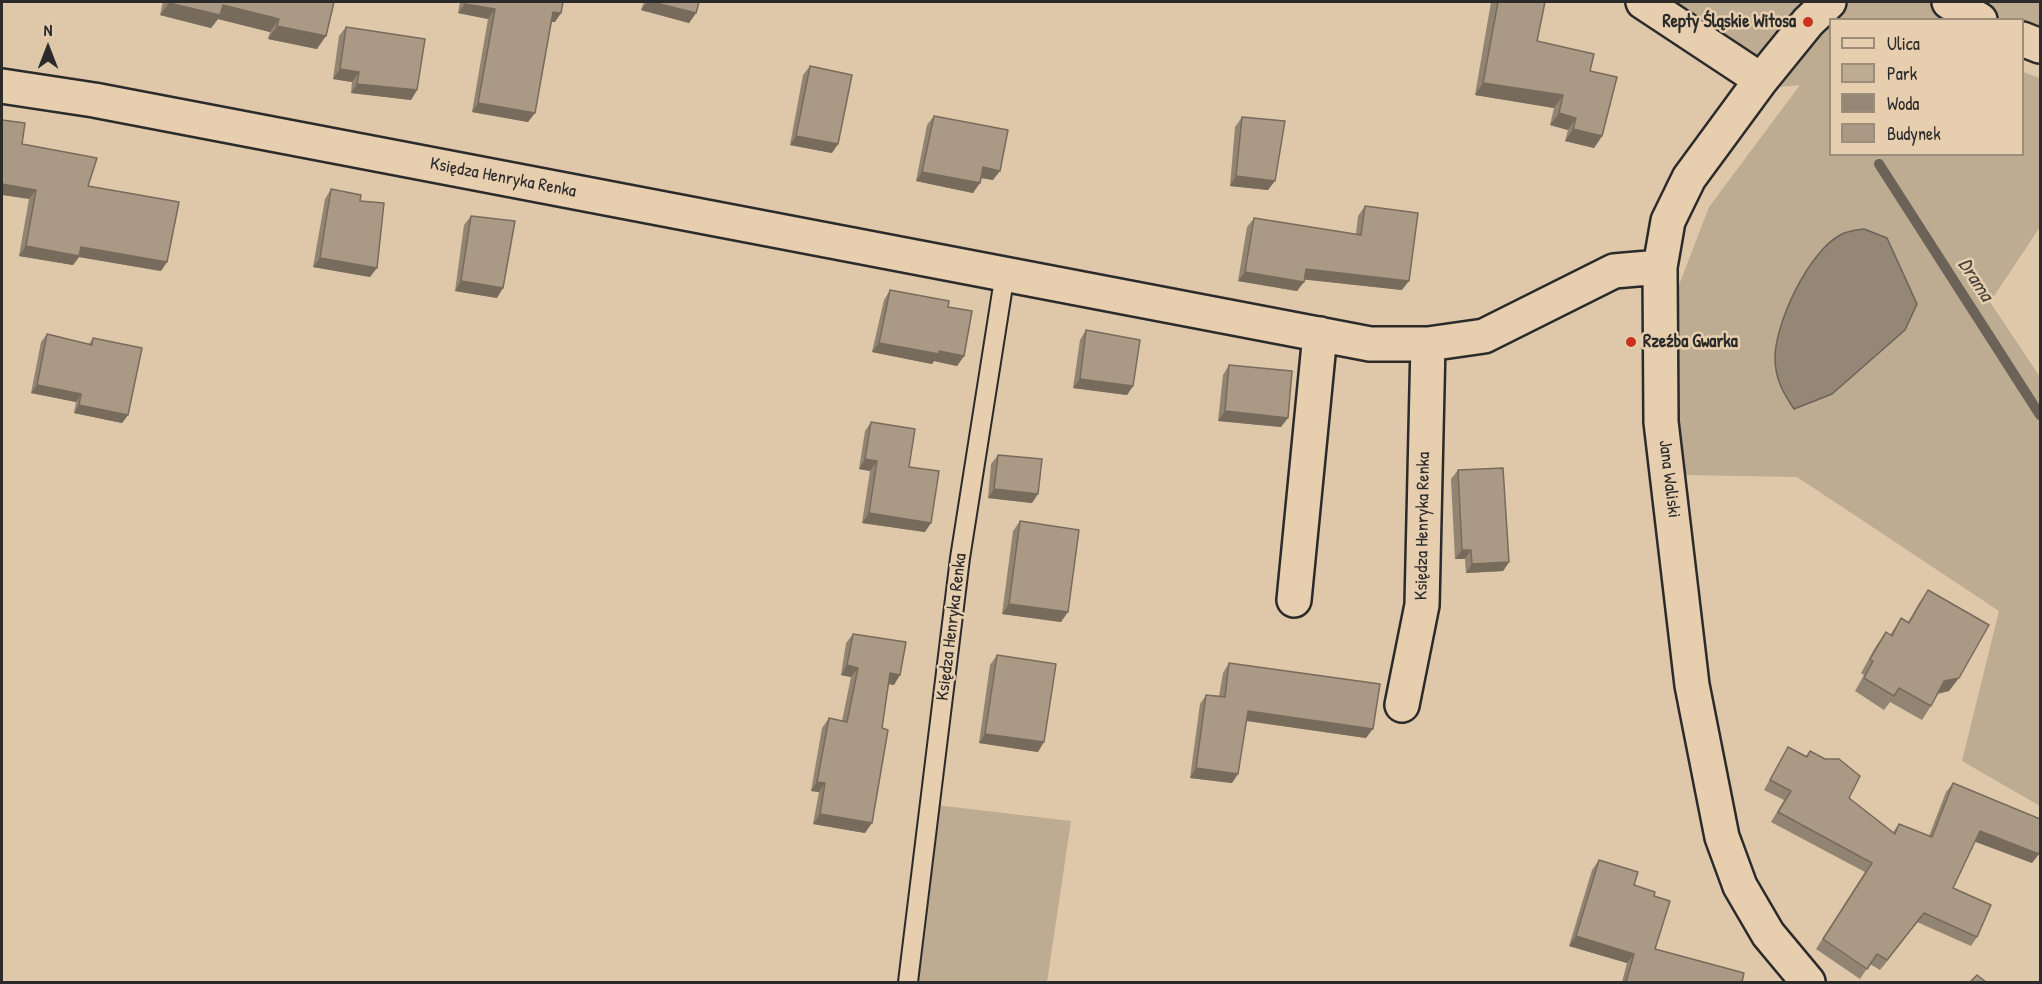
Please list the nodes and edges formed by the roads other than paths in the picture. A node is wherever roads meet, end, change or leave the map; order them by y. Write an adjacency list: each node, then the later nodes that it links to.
1 (1643, 2): 7 (street)
2 (1829, 2): 7 (street, Jana Waliski)
3 (1948, 2): 4 (street)
4 (1976, 18)
5 (2024, 40): 6 (street)
6 (2040, 46)
7 (1761, 80): 9 (street, Jana Waliski)
8 (2, 86): 10 (street, Księdza Henryka Renka)
9 (1660, 267): 12 (street, Księdza Henryka Renka); 16 (street, Jana Waliski)
10 (1005, 273): 11 (street, Księdza Henryka Renka); 15 (lane, Księdza Henryka Renka)
11 (1320, 334): 12 (street, Księdza Henryka Renka); 13 (street)
12 (1428, 344): 14 (street, Księdza Henryka Renka)
13 (1294, 600)
14 (1402, 705)
15 (908, 982)
16 (1808, 982)

